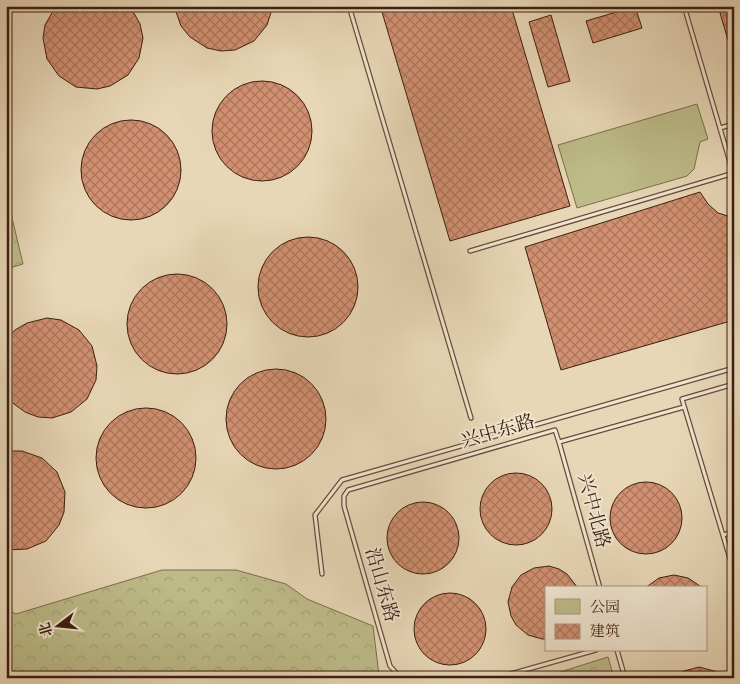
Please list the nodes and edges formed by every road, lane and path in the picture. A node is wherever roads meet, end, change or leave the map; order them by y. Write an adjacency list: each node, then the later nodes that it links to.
1 (360, 6): 3 (lane)
2 (684, 6): 5 (lane)
3 (349, 8): 11 (lane)
4 (734, 124): 5 (lane)
5 (720, 128): 6 (lane)
6 (734, 174): 7 (lane)
7 (470, 251)
8 (734, 368): 17 (lane)
9 (734, 384): 10 (lane)
10 (684, 407): 12 (lane, 兴中东路); 15 (lane)
11 (471, 418)
12 (559, 442): 13 (lane, 兴中东路); 18 (lane, 兴中北路)
13 (344, 496): 21 (lane, 沿山东路)
14 (734, 532): 15 (lane)
15 (723, 535): 16 (lane)
16 (734, 572)
17 (322, 574)
18 (599, 586)
19 (589, 652): 22 (lane)
20 (618, 652): 23 (lane)
21 (401, 678)
22 (496, 678)
23 (625, 678)

